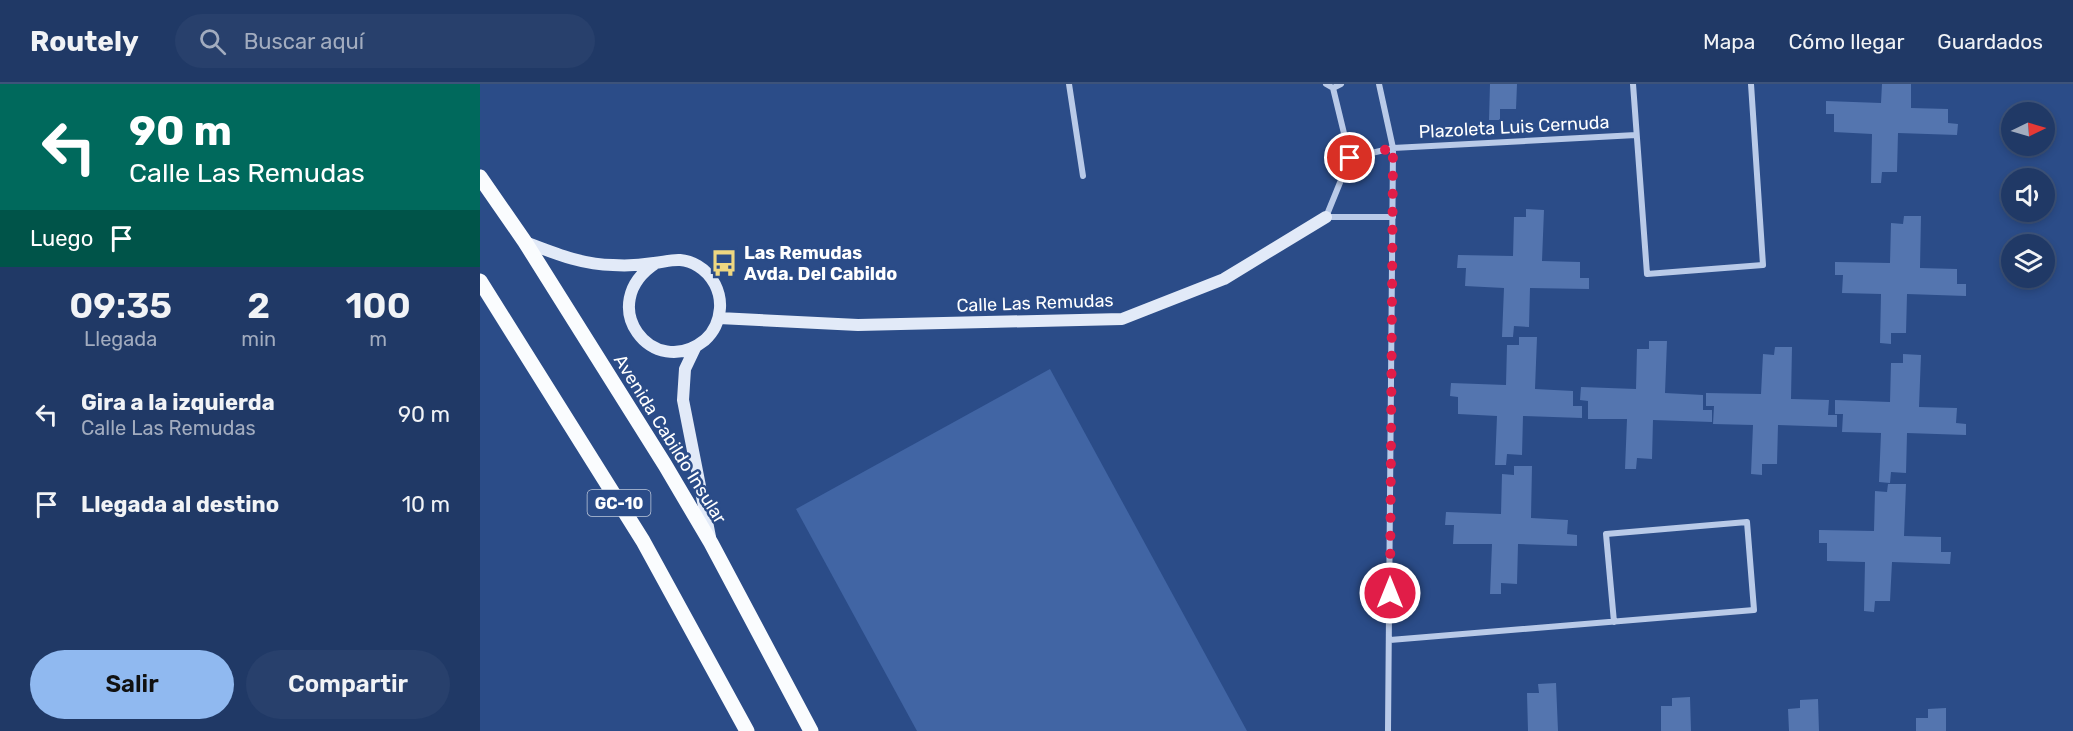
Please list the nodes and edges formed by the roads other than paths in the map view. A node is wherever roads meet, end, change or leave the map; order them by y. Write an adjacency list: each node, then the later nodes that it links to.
1 (1069, 84): 11 (street)
2 (1326, 84): 7 (street)
3 (1341, 84): 7 (street)
4 (1379, 84): 9 (street)
5 (1633, 84): 8 (street, Plazoleta Luis Cernuda)
6 (1751, 84): 8 (street, Plazoleta Luis Cernuda)
7 (1333, 88): 10 (street)
8 (1636, 135): 9 (street, Plazoleta Luis Cernuda)
9 (1393, 148): 10 (street); 14 (street)
10 (1350, 158): 13 (street)
11 (1083, 176)
12 (480, 177): 15 (main road, Avenida Cabildo Insular / GC-10)
13 (1326, 217): 14 (street); 18 (street, Calle Las Remudas)
14 (1393, 217): 22 (street)
15 (525, 242): 16 (street); 20 (main road, Avenida Cabildo Insular / GC-10)
16 (656, 263): 18 (street); 19 (street)
17 (480, 281): 23 (main road, GC-10)
18 (720, 318): 19 (street)
19 (695, 348): 20 (street)
20 (711, 543): 24 (main road, Avenida Cabildo Insular / GC-10)
21 (1614, 622): 21 (street); 22 (street)
22 (1390, 640): 25 (street)
23 (747, 731)
24 (811, 731)
25 (1388, 731)

